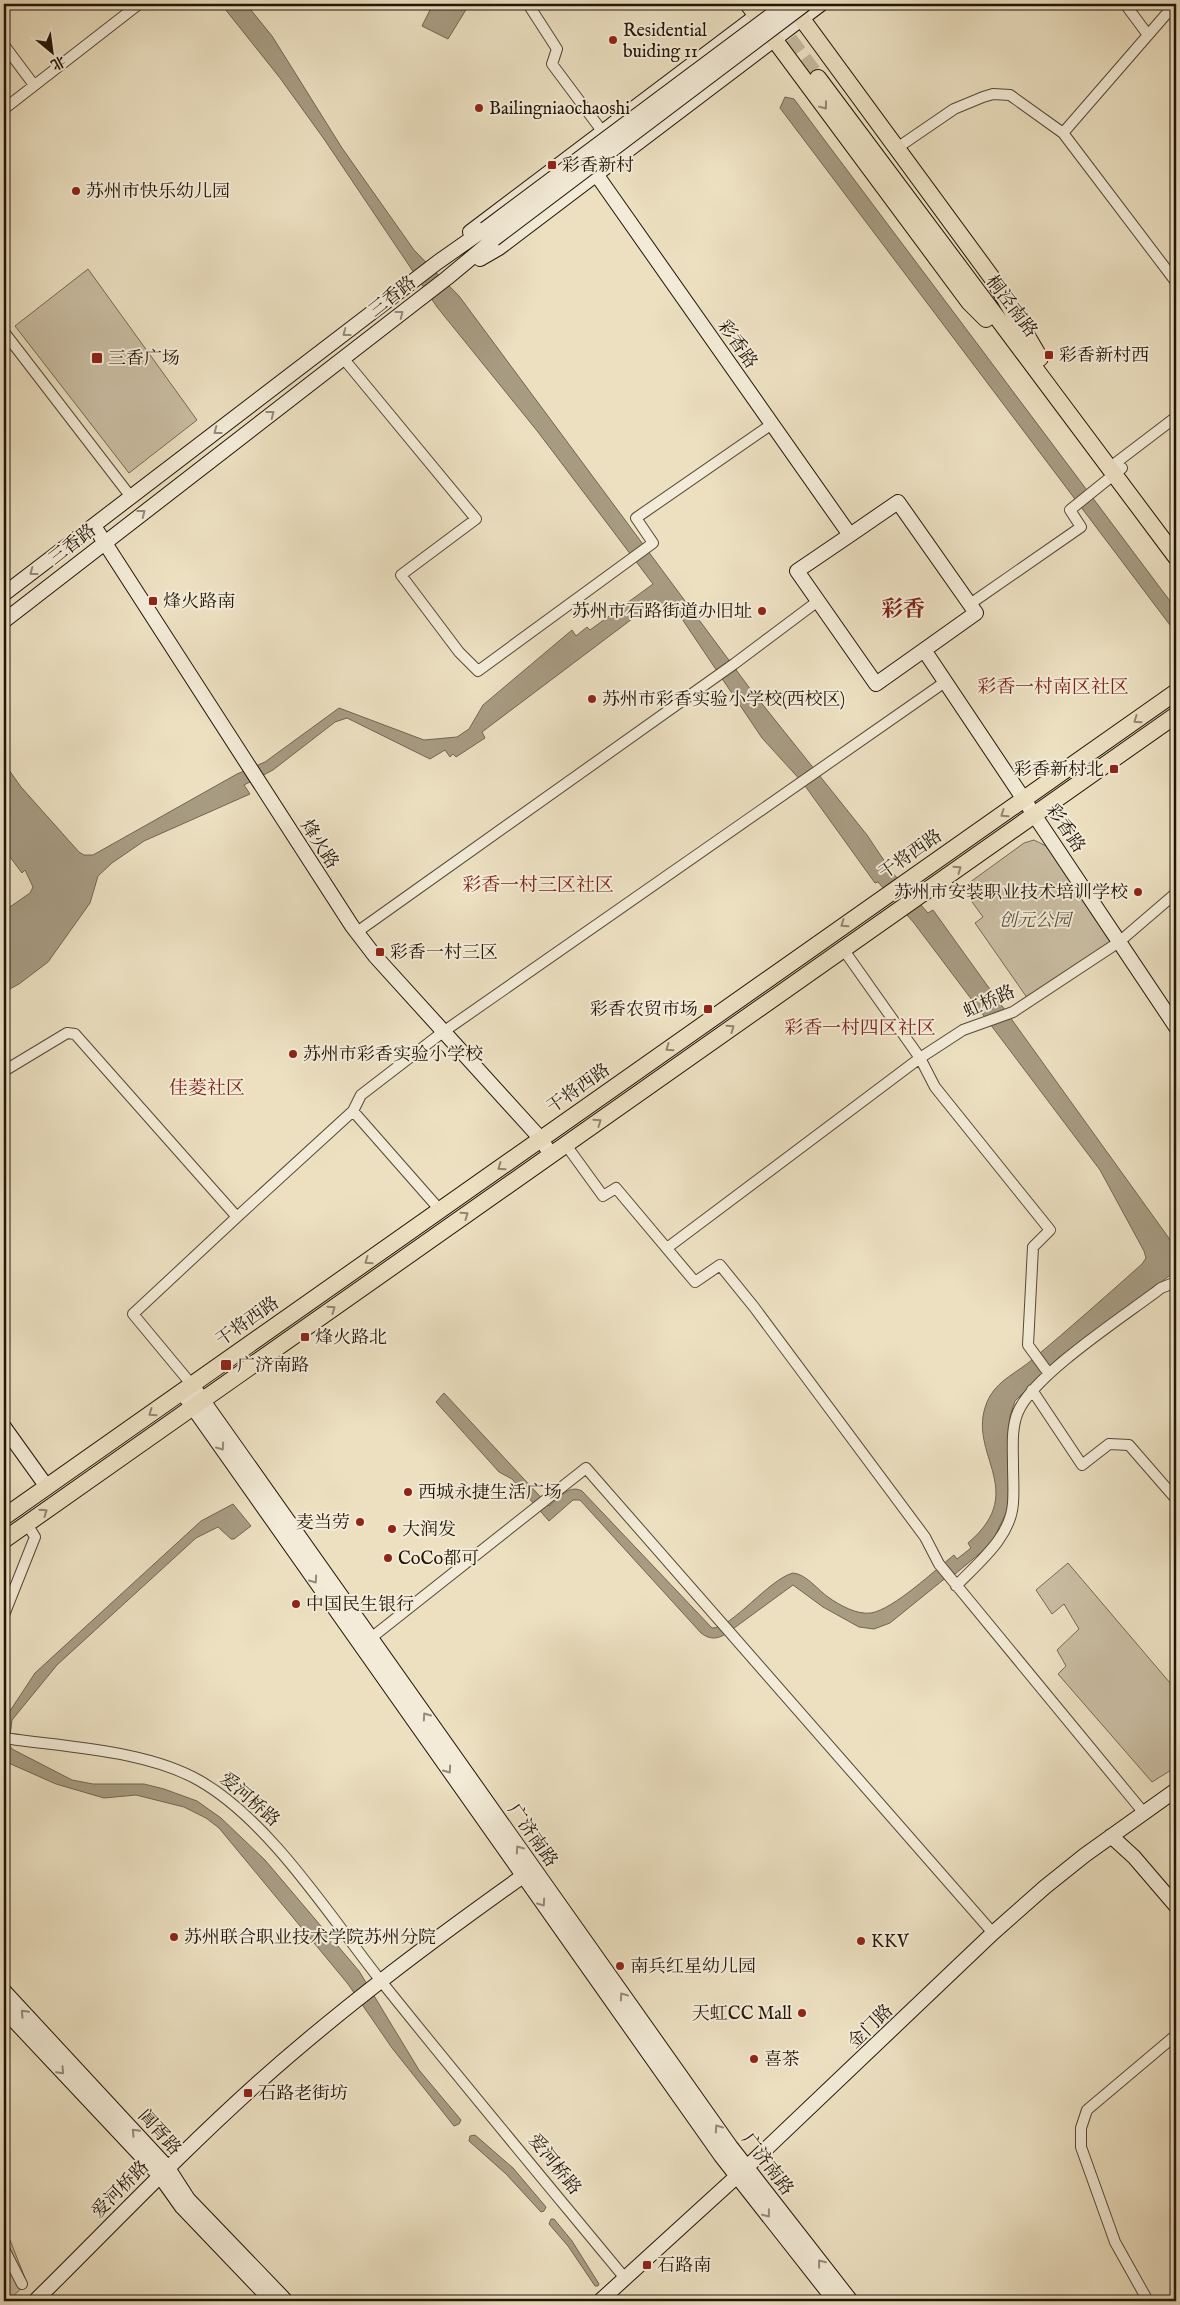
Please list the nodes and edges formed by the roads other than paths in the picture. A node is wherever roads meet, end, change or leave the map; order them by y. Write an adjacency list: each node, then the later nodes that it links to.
1 (139, 4): 15 (street)
2 (528, 4): 17 (street)
3 (772, 4): 9 (main road)
4 (786, 4): 21 (main road, 三香路, bridge)
5 (791, 4): 10 (main road)
6 (821, 4): 10 (main road)
7 (1125, 4): 11 (street)
8 (1175, 4): 11 (street)
9 (752, 10): 12 (main road); 17 (main road)
10 (804, 11): 12 (main road); 14 (main road); 21 (main road, 三香路, bridge)
11 (1148, 35): 18 (street)
12 (774, 39): 14 (main road); 20 (main road)
13 (4, 45): 15 (street)
14 (819, 71): 19 (main road); 27 (main road, 桐泾南路); 27 (main road, one-way to 27)
15 (34, 85): 16 (street)
16 (4, 110)
17 (602, 131): 22 (main road)
18 (1063, 133): 19 (street); 24 (street)
19 (897, 148): 27 (main road)
20 (596, 174): 23 (main road); 29 (main road, 彩香路)
21 (489, 234): 22 (main road, 三香路); 23 (main road, 三香路)
22 (438, 263): 31 (main road, 三香路, one-way to 31)
23 (446, 278): 26 (main road, 三香路, one-way to 23)
24 (1176, 282)
25 (4, 332): 31 (street)
26 (343, 358): 29 (street); 35 (main road, 三香路, one-way to 26)
27 (1036, 362): 30 (main road, 桐泾南路)
28 (1176, 417): 30 (street)
29 (772, 424): 33 (main road, 彩香路)
30 (1116, 468): 34 (main road, 桐泾南路); 36 (main road, 桐泾南路); 39 (street)
31 (131, 497): 32 (main road, 三香路)
32 (94, 526): 35 (main road, 烽火路); 37 (main road, 三香路, one-way to 37)
33 (850, 535): 38 (main road); 39 (main road)
34 (1176, 540)
35 (104, 543): 40 (main road, 三香路); 48 (main road, 烽火路)
36 (1176, 557)
37 (4, 594)
38 (818, 601): 41 (main road); 48 (street)
39 (970, 604): 41 (main road)
40 (4, 621)
41 (924, 650): 42 (main road, 彩香路)
42 (945, 682): 45 (main road, 彩香路); 52 (street)
43 (1176, 692): 45 (main road, 干将西路, one-way to 45)
44 (1176, 715): 46 (main road)
45 (1024, 800): 46 (main road, 彩香路); 56 (main road, 干将西路, one-way to 56)
46 (1034, 815): 49 (main road, 彩香路); 50 (main road, one-way to 46)
47 (1176, 893): 49 (street, 虹桥路)
48 (357, 932): 52 (main road, 烽火路)
49 (1119, 942): 51 (main road, 彩香路); 53 (street, 虹桥路)
50 (843, 949): 53 (street); 57 (main road, one-way to 50)
51 (1176, 1027)
52 (443, 1032): 55 (street); 56 (main road, 烽火路)
53 (920, 1058): 61 (street, 虹桥路); 63 (street)
54 (4, 1071): 60 (street)
55 (354, 1111): 59 (street); 60 (street)
56 (541, 1140): 58 (main road, 烽火路); 59 (main road, 干将西路, one-way to 59)
57 (566, 1144): 58 (main road); 61 (street)
58 (551, 1154): 66 (main road, one-way to 58)
59 (440, 1210): 64 (main road, 干将西路, one-way to 64)
60 (238, 1217): 64 (street)
61 (667, 1248): 73 (street)
62 (1176, 1282): 63 (street)
63 (1048, 1373): 65 (street)
64 (187, 1389): 66 (main road, 广济南路); 68 (main road, 干将西路, one-way to 68)
65 (1032, 1390): 69 (street); 73 (street)
66 (197, 1404): 71 (main road, one-way to 66); 75 (main road, 广济南路); 80 (main road, 广济南路, one-way to 80)
67 (7, 1435): 68 (main road)
68 (47, 1487): 70 (main road, 干将西路)
69 (1176, 1499)
70 (4, 1517)
71 (27, 1524): 72 (main road); 74 (street)
72 (4, 1540)
73 (956, 1586): 78 (street)
74 (4, 1615)
75 (371, 1638): 80 (main road, 广济南路, one-way to 75); 82 (street)
76 (9, 1738): 83 (street, 爱河桥路)
77 (1176, 1790): 78 (main road, 金门路)
78 (1144, 1813): 79 (main road, 金门路)
79 (1111, 1836): 81 (main road); 82 (main road, 金门路)
80 (528, 1872): 83 (main road, 爱河桥路); 88 (main road, 广济南路)
81 (1176, 1906)
82 (994, 1933): 88 (main road, 金门路)
83 (379, 1983): 87 (main road, 爱河桥路); 90 (street, 爱河桥路)
84 (4, 1991): 87 (main road, 阊胥路, one-way to 84)
85 (4, 2010): 87 (main road, 阊胥路, one-way to 87)
86 (1176, 2035): 98 (street)
87 (164, 2172): 92 (main road, 爱河桥路); 93 (main road, 阊胥路); 94 (main road, 阊胥路)
88 (742, 2172): 90 (main road, 金门路); 96 (main road, 广济南路, one-way to 96); 97 (main road, 广济南路, one-way to 88)
89 (4, 2249): 91 (street)
90 (624, 2278): 95 (main road, 金门路)
91 (22, 2284)
92 (35, 2301)
93 (272, 2301)
94 (286, 2301)
95 (600, 2301)
96 (835, 2301)
97 (850, 2301)
98 (1148, 2301)

